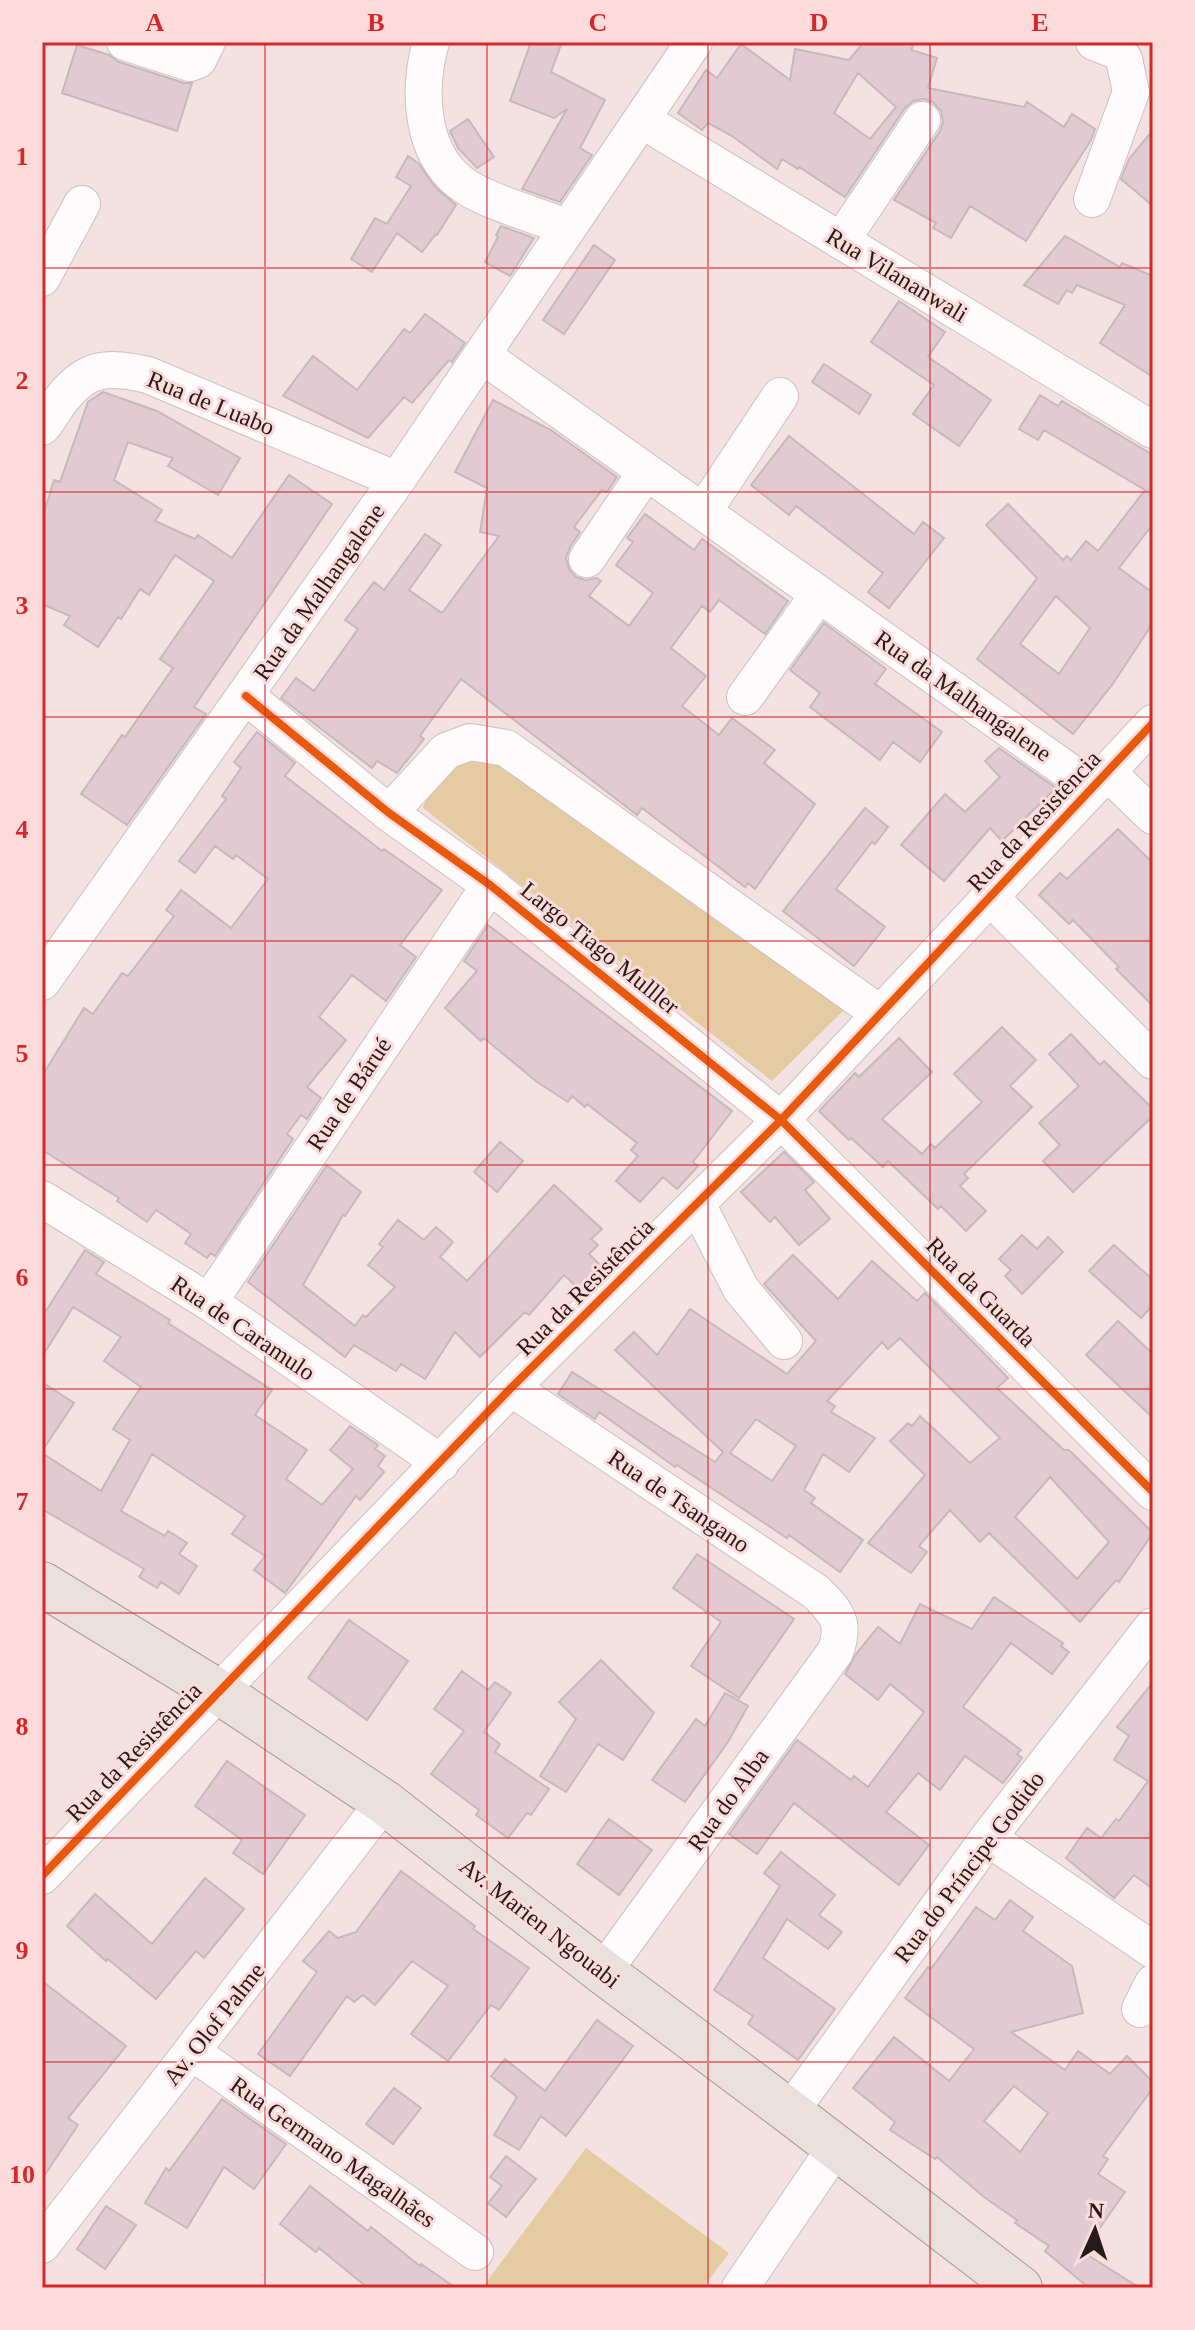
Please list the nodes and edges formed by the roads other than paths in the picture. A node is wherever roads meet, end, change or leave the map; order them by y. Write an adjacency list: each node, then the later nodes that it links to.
1 (125, 42): 2 (street)
2 (207, 42)
3 (694, 42): 6 (street, Rua da Malhangalene)
4 (425, 43): 10 (street)
5 (1111, 45): 8 (street)
6 (642, 120): 10 (street, Rua da Malhangalene); 11 (street, Rua Vilananwali)
7 (922, 120): 11 (street)
8 (1092, 199)
9 (82, 204): 12 (street)
10 (566, 227): 13 (street, Rua da Malhangalene)
11 (841, 241): 16 (street, Rua Vilananwali)
12 (42, 278)
13 (482, 355): 17 (street, Rua da Malhangalene); 18 (street, Rua da Malhangalene)
14 (780, 396): 19 (street)
15 (47, 403): 18 (street, Rua de Luabo)
16 (1153, 430)
17 (646, 472): 19 (street, Rua da Malhangalene); 20 (street)
18 (397, 480): 22 (street, Rua da Malhangalene)
19 (703, 512): 21 (street, Rua da Malhangalene)
20 (587, 559)
21 (819, 594): 23 (street); 25 (street, Rua da Malhangalene)
22 (246, 696): 26 (street, Largo Tiago Mulller); 30 (street, Rua da Malhangalene)
23 (745, 697)
24 (1153, 723): 25 (street, Rua da Resistência)
25 (1100, 780): 27 (street, Rua da Malhangalene); 29 (street, Rua da Resistência)
26 (389, 813): 28 (street, Largo Tiago Mulller); 31 (street)
27 (1153, 816)
28 (490, 885): 33 (street, Largo Tiago Mulller); 36 (street, Rua de Bárué)
29 (990, 897): 31 (street, Rua da Resistência); 32 (street)
30 (42, 982)
31 (879, 1013): 33 (street, Rua da Resistência)
32 (1153, 1061)
33 (781, 1120): 35 (street, Rua da Resistência); 40 (street, Rua da Guarda)
34 (42, 1199): 36 (street, Rua de Caramulo)
35 (697, 1204): 37 (street); 38 (street, Rua da Resistência)
36 (209, 1302): 39 (street, Rua de Caramulo)
37 (784, 1341)
38 (511, 1388): 39 (street, Rua da Resistência); 42 (street, Rua de Tsangano)
39 (441, 1463): 44 (street, Rua da Resistência)
40 (1153, 1492)
41 (42, 1584): 44 (main road, Av. Marien Ngouabi)
42 (840, 1622): 49 (street, Rua do Alba)
43 (1153, 1626): 46 (street, Rua do Príncipe Godido)
44 (219, 1692): 45 (main road, Av. Marien Ngouabi); 47 (street, Rua da Resistência)
45 (384, 1802): 49 (main road, Av. Marien Ngouabi); 50 (street, Av. Olof Palme)
46 (988, 1838): 48 (street); 51 (street, Rua do Príncipe Godido)
47 (42, 1876)
48 (1153, 1950)
49 (603, 1972): 51 (main road, Av. Marien Ngouabi)
50 (192, 2052): 53 (street, Av. Olof Palme); 54 (street, Rua Germano Magalhães)
51 (790, 2112): 52 (main road, Av. Marien Ngouabi)
52 (836, 2147): 55 (street); 56 (main road, Av. Marien Ngouabi)
53 (42, 2245)
54 (475, 2252)
55 (740, 2288)
56 (1020, 2288)

